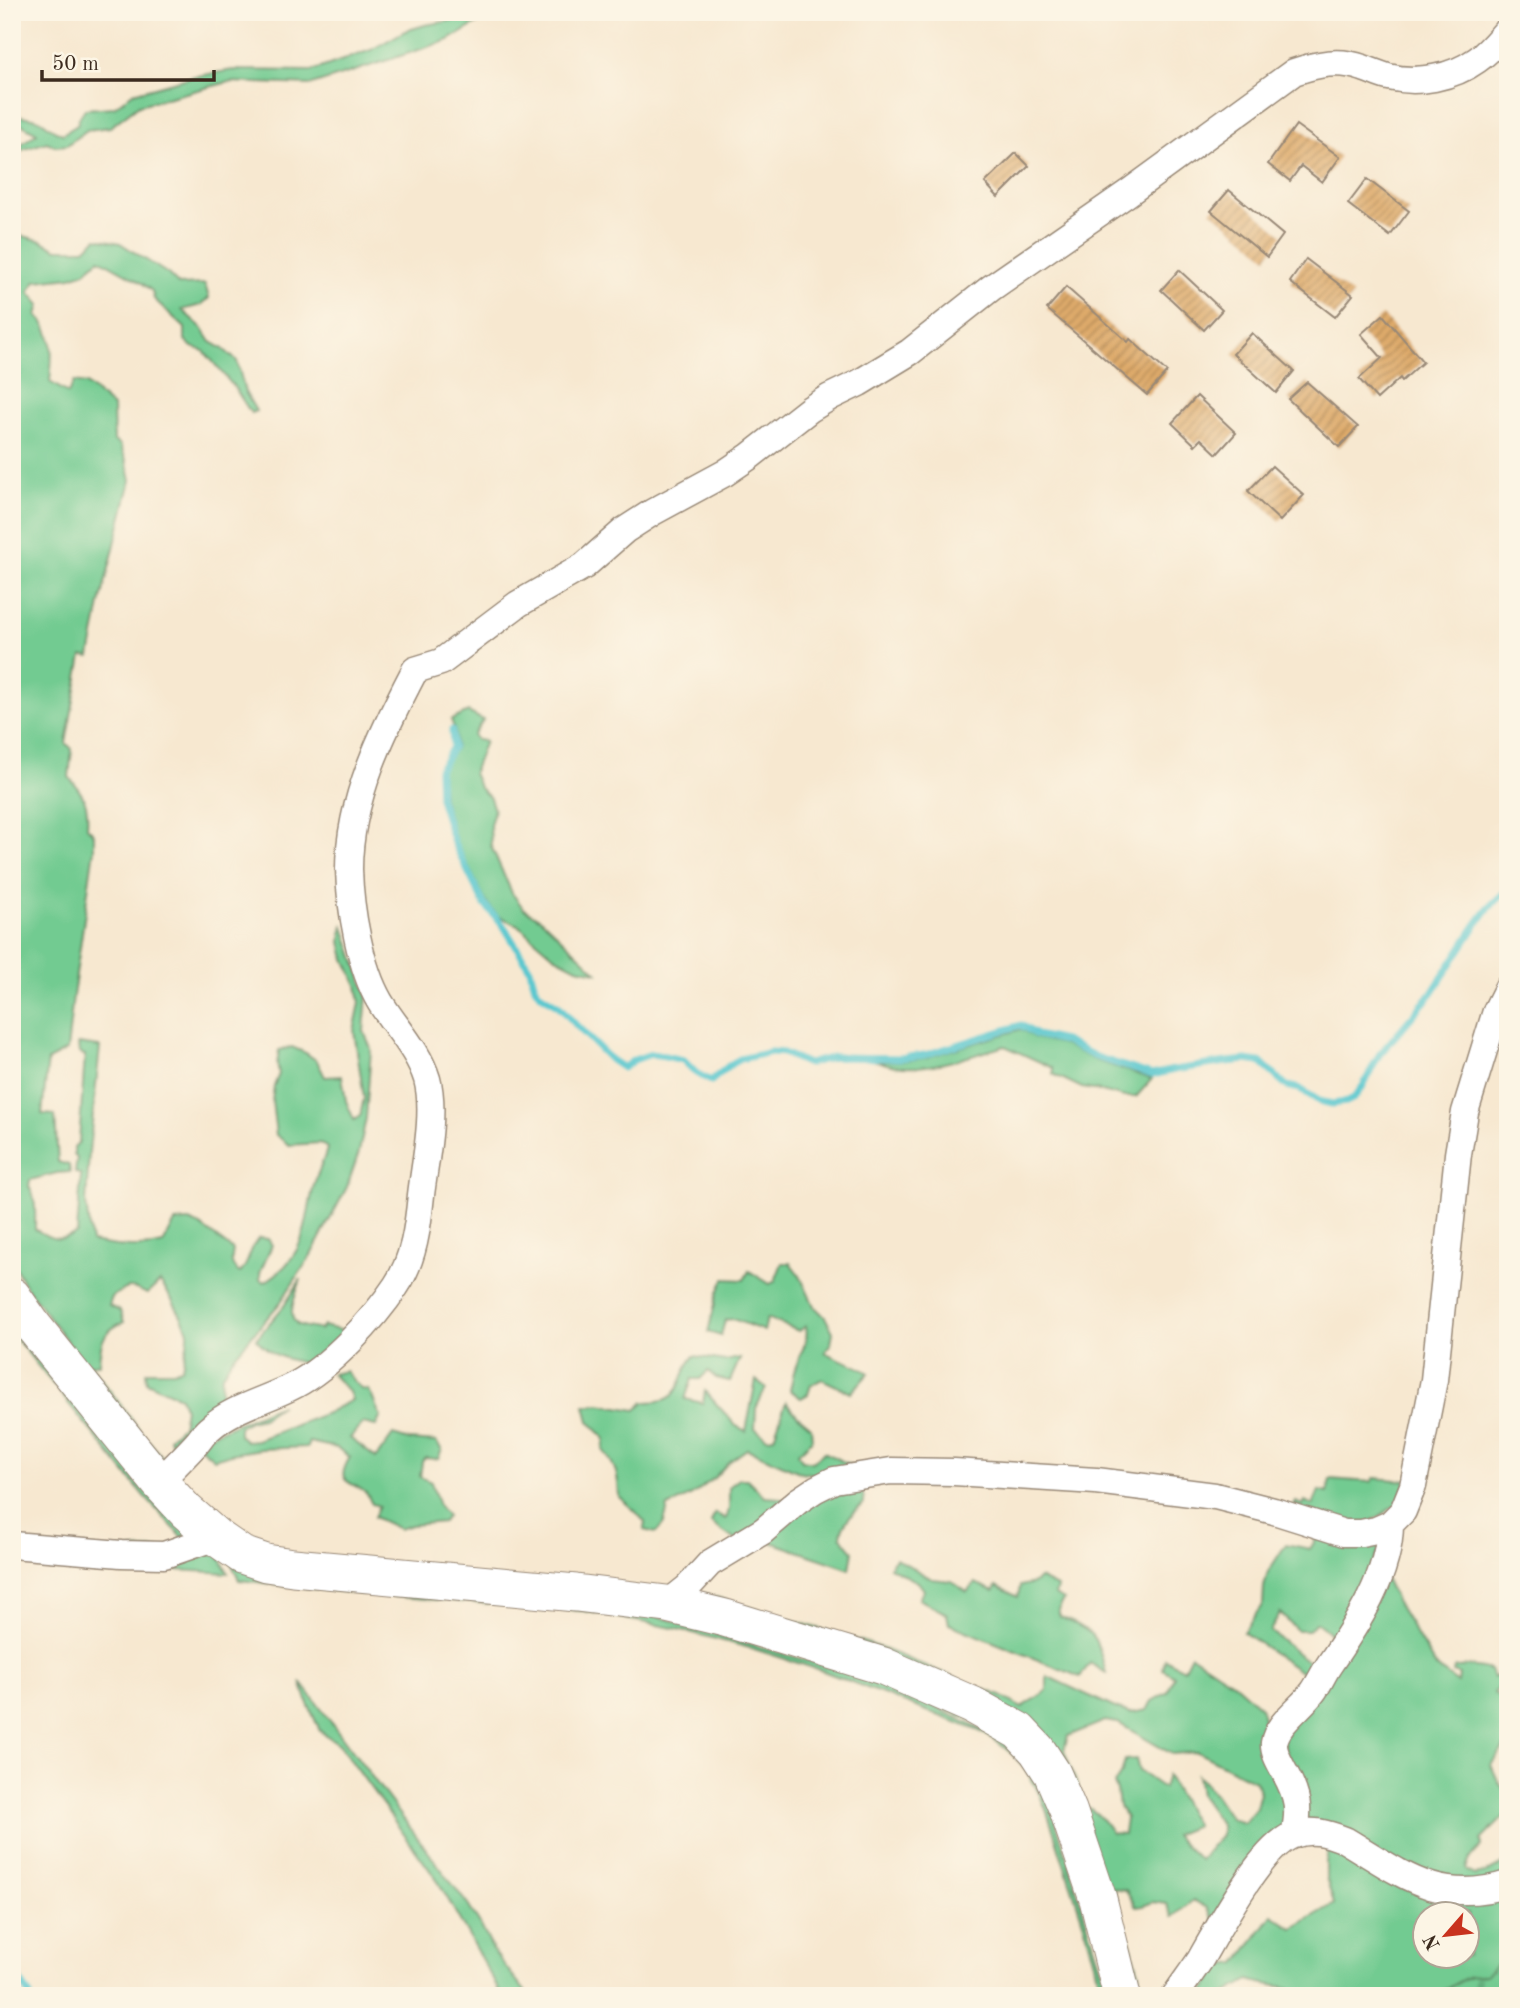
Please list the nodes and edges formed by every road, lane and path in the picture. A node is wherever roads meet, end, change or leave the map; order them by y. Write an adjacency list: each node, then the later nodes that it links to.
1 (1508, 29): 4 (street)
2 (1508, 986): 5 (street)
3 (12, 1296): 4 (main road)
4 (159, 1482): 6 (main road)
5 (1390, 1524): 8 (street); 9 (street)
6 (216, 1537): 7 (street); 8 (main road)
7 (12, 1545)
8 (667, 1604): 11 (main road)
9 (1294, 1835): 10 (street); 12 (street)
10 (1508, 1884)
11 (1122, 1996)
12 (1175, 1996)

